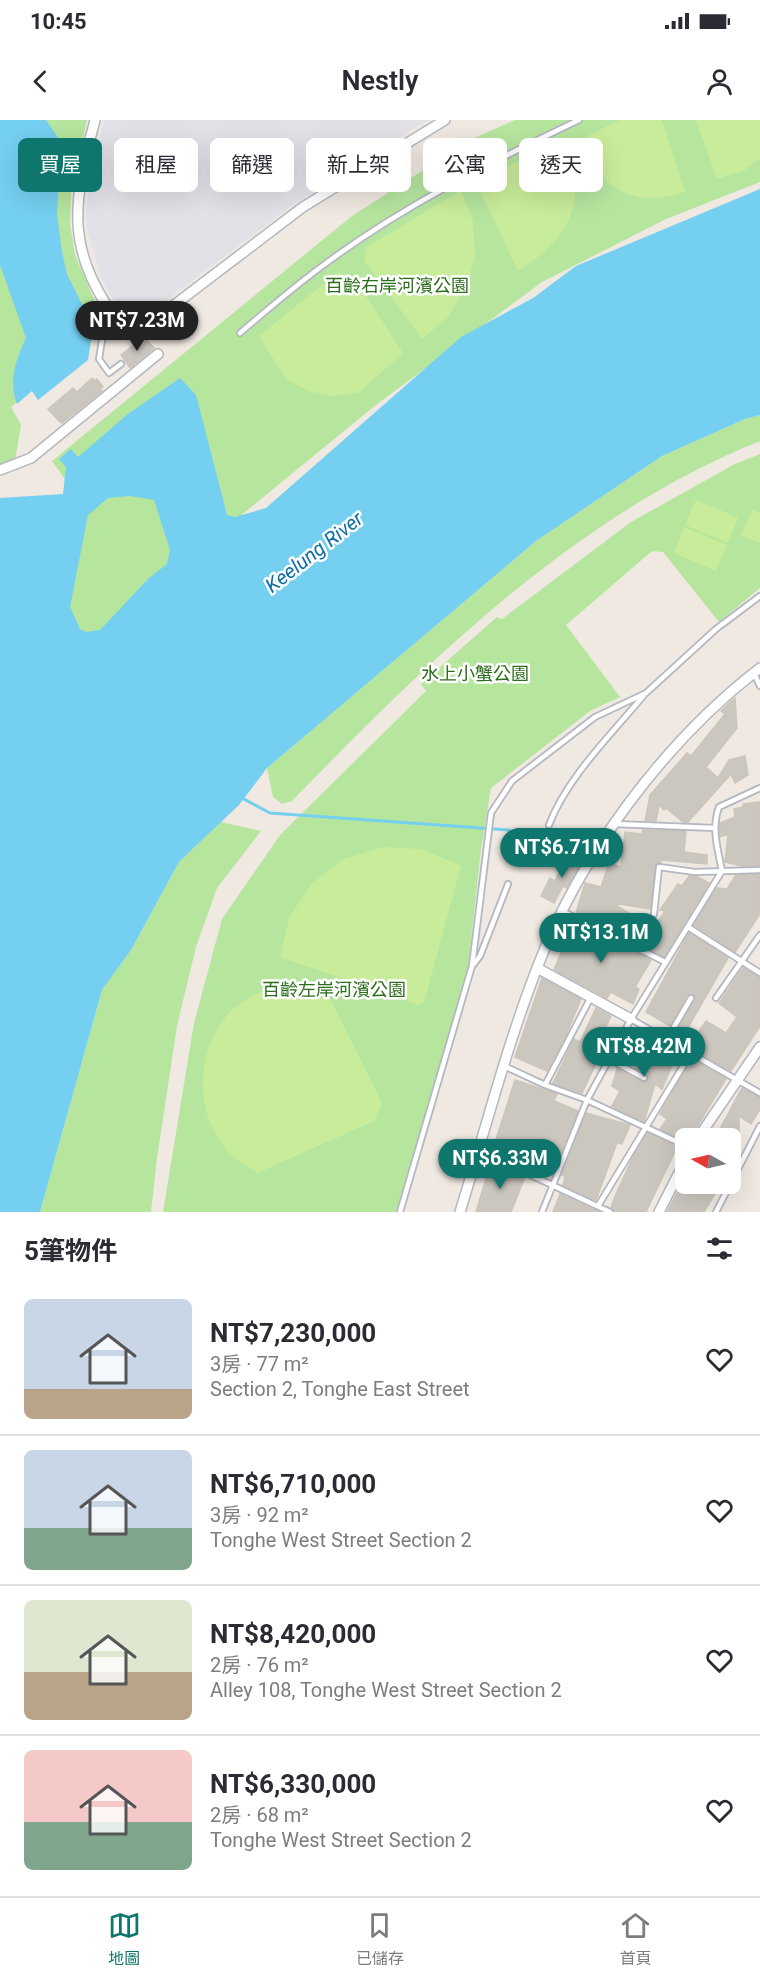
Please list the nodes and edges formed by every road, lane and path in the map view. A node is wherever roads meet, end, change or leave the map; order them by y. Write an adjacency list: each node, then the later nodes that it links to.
1 (94, 120): 4 (street)
2 (446, 120): 4 (street)
3 (579, 120): 5 (lane)
4 (109, 311): 7 (lane)
5 (240, 333)
6 (158, 354): 8 (street)
7 (121, 364)
8 (0, 470)
9 (760, 596): 12 (lane)
10 (757, 671): 11 (lane); 14 (street)
11 (760, 686)
12 (646, 693): 15 (lane); 26 (lane)
13 (760, 788): 16 (lane)
14 (612, 824): 16 (lane); 20 (street)
15 (549, 825)
16 (715, 828): 18 (lane)
17 (760, 870): 18 (lane)
18 (722, 871): 21 (lane); 22 (lane)
19 (508, 884): 26 (lane)
20 (562, 911): 25 (lane); 27 (street)
21 (654, 914)
22 (688, 927): 24 (lane); 25 (lane)
23 (760, 935): 24 (lane)
24 (741, 961): 28 (lane); 31 (lane)
25 (665, 962): 32 (lane)
26 (472, 966): 52 (lane)
27 (537, 968): 29 (street); 37 (street)
28 (760, 973)
29 (591, 996): 32 (street); 40 (lane)
30 (692, 998): 33 (lane)
31 (716, 998)
32 (631, 1018): 33 (lane); 36 (lane)
33 (667, 1040): 35 (lane)
34 (760, 1047): 39 (street)
35 (691, 1053): 39 (lane); 44 (lane)
36 (609, 1059): 38 (lane); 42 (lane)
37 (504, 1066): 40 (lane); 47 (street)
38 (644, 1078)
39 (738, 1081): 41 (lane); 45 (street)
40 (545, 1085): 42 (lane)
41 (760, 1093)
42 (587, 1100): 44 (lane); 49 (lane)
43 (760, 1126): 56 (lane)
44 (644, 1128): 46 (lane); 50 (lane)
45 (705, 1128)
46 (675, 1141)
47 (479, 1151): 49 (lane); 53 (street)
48 (675, 1181): 55 (street)
49 (552, 1183): 50 (lane); 54 (lane)
50 (598, 1206): 51 (lane)
51 (607, 1211)
52 (400, 1212)
53 (460, 1212)
54 (542, 1212)
55 (659, 1212)
56 (716, 1212)

